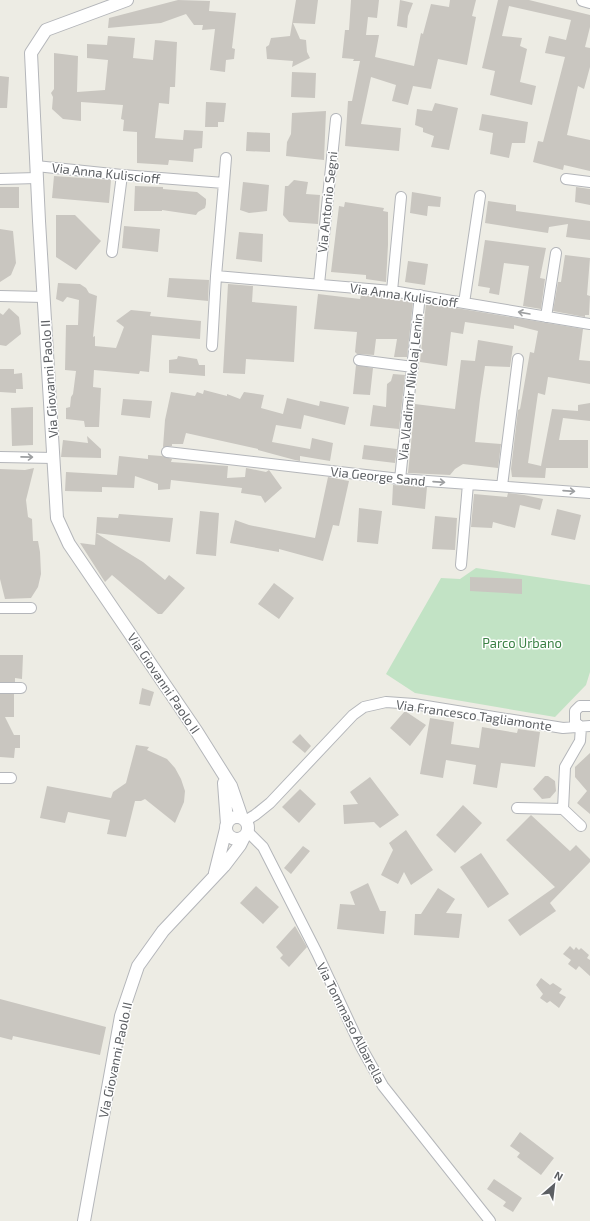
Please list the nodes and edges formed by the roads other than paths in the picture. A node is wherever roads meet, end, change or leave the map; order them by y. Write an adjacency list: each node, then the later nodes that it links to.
1 (127, 0): 6 (street, Via Giovanni Paolo II)
2 (583, 0): 3 (street)
3 (590, 2)
4 (336, 119): 18 (street, Via Antonio Segni)
5 (226, 158): 12 (street)
6 (36, 166): 7 (street, Via Anna Kuliscioff); 8 (street, Via Giovanni Paolo II)
7 (122, 175): 12 (street, Via Anna Kuliscioff); 15 (street)
8 (37, 178): 9 (street); 22 (street, Via Giovanni Paolo II)
9 (0, 179)
10 (566, 179): 11 (street)
11 (590, 182)
12 (224, 183): 17 (street)
13 (480, 196): 23 (street)
14 (400, 197): 19 (street)
15 (112, 252)
16 (556, 253): 24 (street)
17 (216, 276): 18 (street, Via Anna Kuliscioff); 26 (street)
18 (319, 284): 19 (street, Via Anna Kuliscioff)
19 (392, 291): 20 (street, Via Anna Kuliscioff)
20 (420, 295): 23 (street, Via Anna Kuliscioff); 29 (street, Via Vladimir Nikolaj Lenin)
21 (0, 296): 22 (street)
22 (44, 297): 32 (street, Via Giovanni Paolo II)
23 (464, 303): 24 (street, Via Anna Kuliscioff, one-way to 23)
24 (546, 317): 25 (street, Via Anna Kuliscioff)
25 (590, 324)
26 (212, 346)
27 (518, 359): 35 (street)
28 (359, 360): 29 (street)
29 (413, 367): 33 (street, Via Vladimir Nikolaj Lenin)
30 (167, 452): 33 (street, Via George Sand)
31 (0, 457): 32 (street, one-way to 32)
32 (54, 458): 44 (street, Via Giovanni Paolo II)
33 (400, 479): 34 (street, Via George Sand, one-way to 34)
34 (468, 484): 35 (street, Via George Sand); 37 (street)
35 (502, 486): 36 (street, Via George Sand, one-way to 36)
36 (590, 493)
37 (461, 565)
38 (0, 608): 39 (street)
39 (31, 608)
40 (0, 688): 41 (street)
41 (21, 688)
42 (590, 704): 43 (street)
43 (586, 726): 46 (street); 49 (street, Via Francesco Tagliamonte)
44 (221, 770): 47 (street, Via Giovanni Paolo II); 49 (street, Via Giovanni Paolo II)
45 (517, 808): 46 (street)
46 (563, 809): 48 (street)
47 (226, 826): 49 (street); 49 (street); 50 (street, Via Giovanni Paolo II)
48 (581, 826)
49 (244, 827): 50 (street, Via Giovanni Paolo II); 52 (street, Via Tommaso Albarella)
50 (213, 878): 51 (street, Via Giovanni Paolo II)
51 (84, 1221)
52 (490, 1221)

